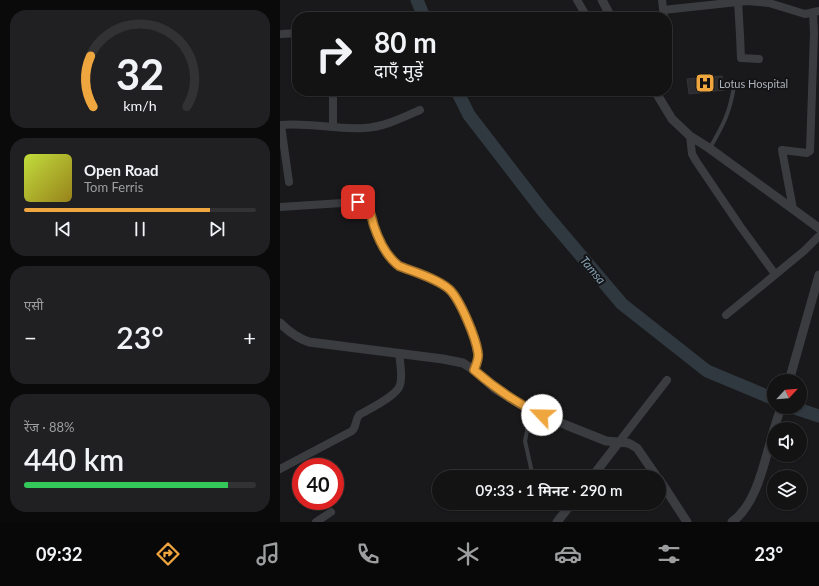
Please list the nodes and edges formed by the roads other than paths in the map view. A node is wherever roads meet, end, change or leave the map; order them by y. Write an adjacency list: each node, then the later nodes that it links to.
1 (577, 0): 5 (street)
2 (602, 0): 6 (street)
3 (662, 0): 7 (street)
4 (738, 1): 8 (street); 9 (street); 12 (street)
5 (584, 12)
6 (608, 12)
7 (664, 12)
8 (816, 12): 23 (street)
9 (672, 13)
10 (292, 33): 11 (street)
11 (282, 34)
12 (760, 59)
13 (734, 86): 20 (lane)
14 (333, 96): 18 (street)
15 (658, 96): 19 (street)
16 (420, 110): 18 (street)
17 (280, 125): 18 (street); 21 (street)
18 (333, 127)
19 (690, 136): 20 (street); 26 (street)
20 (709, 148): 23 (street)
21 (289, 182)
22 (280, 207): 31 (street)
23 (793, 209): 24 (street)
24 (819, 228)
25 (819, 236): 26 (street)
26 (776, 274): 28 (street)
27 (819, 275): 32 (street)
28 (726, 315)
29 (280, 323): 30 (street)
30 (399, 354): 31 (street); 37 (street)
31 (474, 370): 34 (street)
32 (791, 374)
33 (668, 380): 35 (street)
34 (531, 410): 35 (street); 38 (lane)
35 (619, 442): 39 (street); 40 (street)
36 (767, 452): 47 (street)
37 (280, 469)
38 (531, 470)
39 (597, 470)
40 (652, 470)
41 (666, 490): 46 (street)
42 (566, 510): 45 (street)
43 (331, 512): 44 (street)
44 (316, 522)
45 (557, 522)
46 (687, 522)
47 (732, 522)

